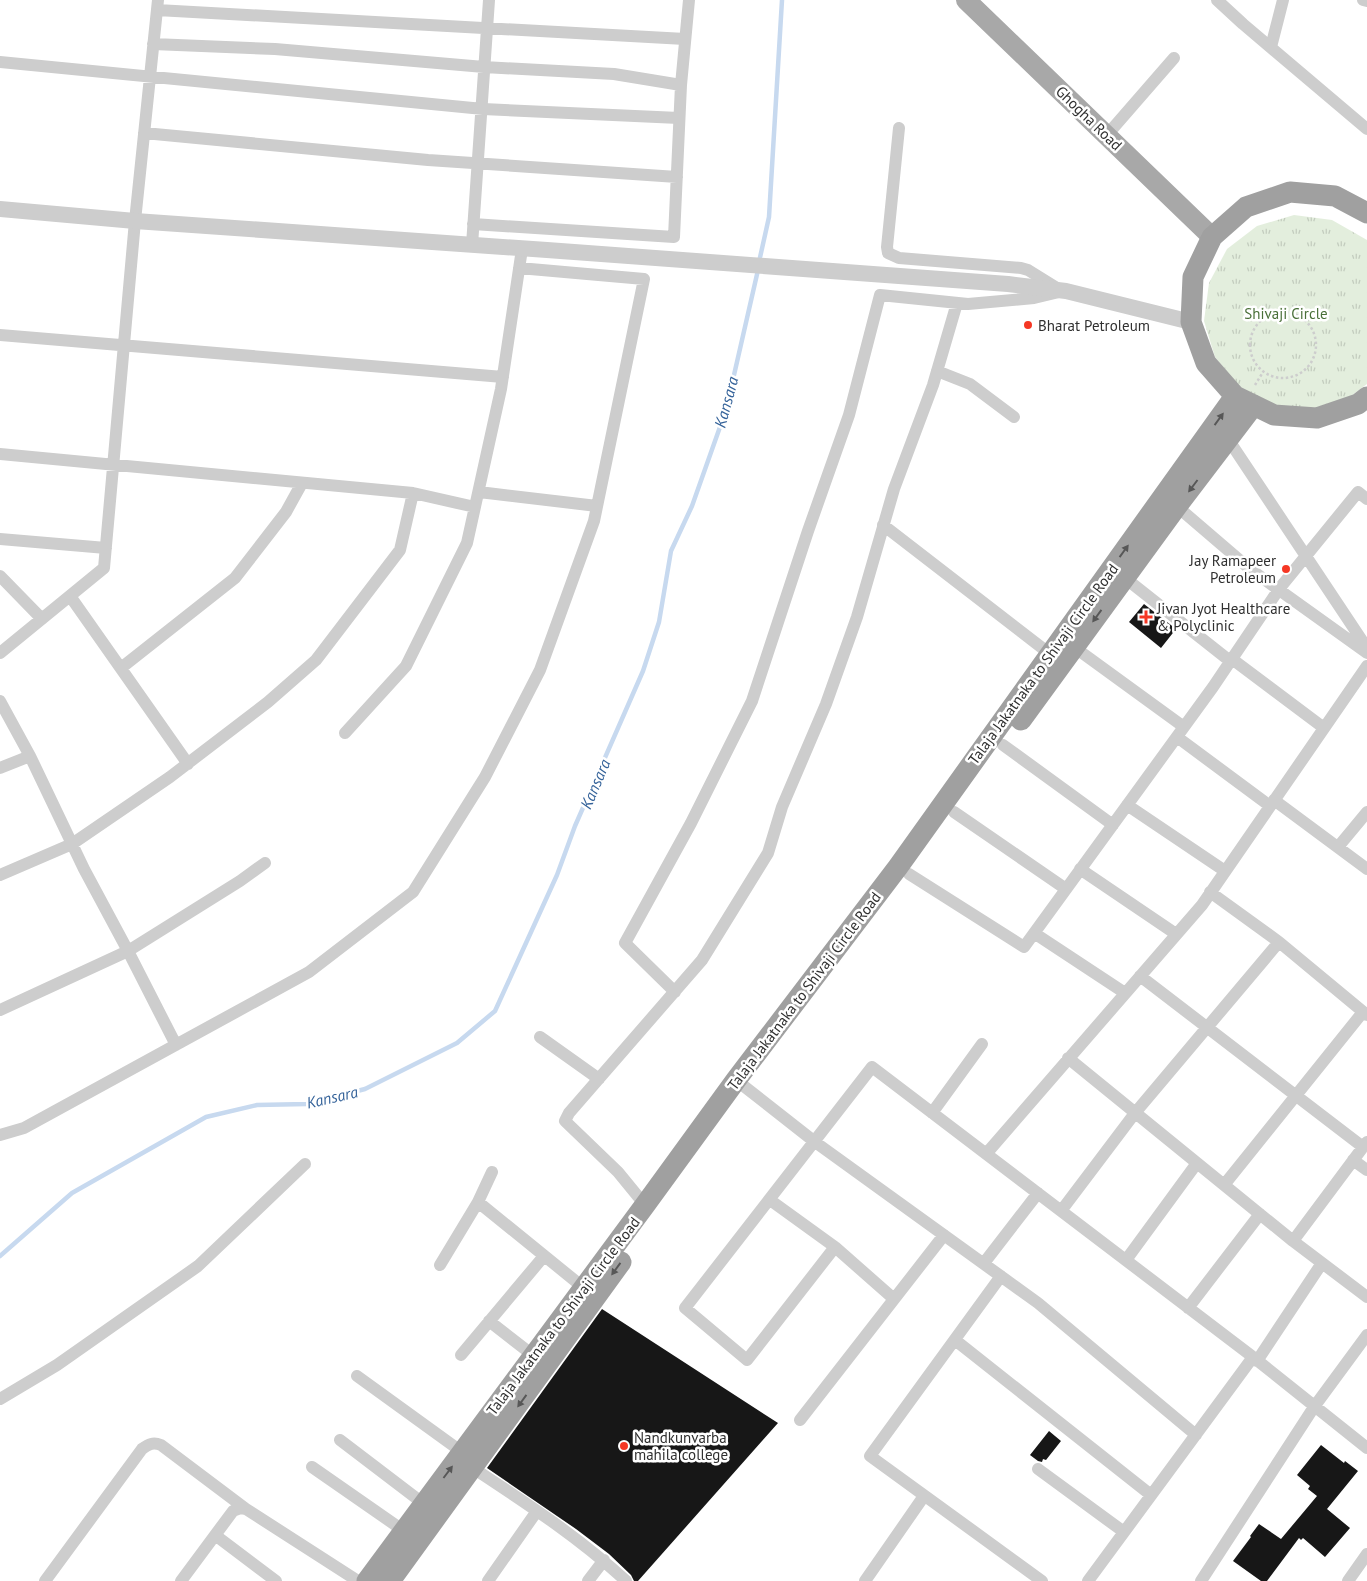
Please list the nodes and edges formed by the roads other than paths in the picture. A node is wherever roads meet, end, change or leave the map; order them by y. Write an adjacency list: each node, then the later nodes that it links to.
1 (489, 0): 9 (street)
2 (689, 0): 10 (street)
3 (966, 0): 23 (main road, Ghogha Road)
4 (1216, 0): 12 (street)
5 (1283, 0): 12 (street)
6 (1363, 0): 7 (street)
7 (1367, 1)
8 (157, 5): 9 (street); 11 (street)
9 (486, 27): 10 (street); 15 (street)
10 (685, 38): 17 (street)
11 (153, 44): 15 (street); 16 (street)
12 (1271, 47): 21 (street)
13 (1174, 58): 23 (street)
14 (0, 62): 16 (street)
15 (484, 67): 17 (street); 18 (street)
16 (150, 76): 18 (street); 22 (street)
17 (681, 85): 19 (street)
18 (482, 109): 19 (street); 24 (street)
19 (679, 118): 25 (street)
20 (899, 128): 34 (street)
21 (1367, 128)
22 (144, 133): 24 (street); 28 (street)
23 (1107, 135): 30 (main road, Ghogha Road)
24 (478, 163): 25 (street); 29 (street)
25 (676, 177): 29 (street)
26 (0, 208): 28 (street)
27 (1367, 212): 30 (highway)
28 (135, 222): 31 (street); 38 (street)
29 (474, 224): 31 (street)
30 (1212, 237): 36 (highway)
31 (472, 245): 32 (street)
32 (522, 249): 33 (street); 34 (street)
33 (519, 268): 40 (street); 52 (street)
34 (1063, 290): 35 (street); 36 (street)
35 (957, 303): 39 (street); 99 (street)
36 (1191, 322): 42 (highway)
37 (0, 335): 38 (street)
38 (124, 346): 40 (street); 46 (street)
39 (937, 371): 43 (street); 54 (street)
40 (503, 377): 49 (street)
41 (1367, 397): 42 (highway)
42 (1244, 400): 44 (highway, Talaja Jakatnaka to Shivaji Circle Road); 51 (highway, Talaja Jakatnaka to Shivaji Circle Road, one-way to 42)
43 (1014, 417)
44 (1228, 439): 51 (highway, Talaja Jakatnaka to Shivaji Circle Road, one-way to 51); 57 (street)
45 (0, 454): 46 (street)
46 (113, 465): 47 (street); 56 (street)
47 (302, 483): 50 (street); 70 (street)
48 (1364, 491): 57 (street)
49 (479, 492): 52 (street); 53 (street)
50 (413, 493): 53 (street); 77 (street)
51 (1170, 501): 59 (highway, Talaja Jakatnaka to Shivaji Circle Road); 60 (street); 67 (highway, Talaja Jakatnaka to Shivaji Circle Road, one-way to 51)
52 (597, 506): 106 (street)
53 (476, 507): 74 (street)
54 (883, 525): 67 (street); 99 (street)
55 (0, 539): 56 (street)
56 (106, 548): 61 (street)
57 (1306, 556): 60 (street); 64 (street)
58 (0, 576): 62 (street)
59 (1125, 578): 63 (highway, Talaja Jakatnaka to Shivaji Circle Road, one-way to 63); 68 (street)
60 (1279, 590): 65 (street); 68 (street)
61 (70, 596): 62 (street); 70 (street)
62 (42, 619): 66 (street)
63 (1074, 647): 73 (street); 75 (highway, Talaja Jakatnaka to Shivaji Circle Road)
64 (1367, 648)
65 (1367, 653)
66 (0, 654)
67 (1050, 654): 109 (highway, Talaja Jakatnaka to Shivaji Circle Road)
68 (1231, 660): 72 (street); 73 (street)
69 (1367, 666): 72 (street)
70 (121, 668): 77 (street)
71 (0, 701): 76 (street)
72 (1324, 728): 79 (street)
73 (1180, 732): 79 (street); 80 (street)
74 (345, 733)
75 (1003, 745): 81 (highway, Talaja Jakatnaka to Shivaji Circle Road); 83 (street)
76 (30, 756): 78 (street); 84 (street)
77 (188, 764): 84 (street)
78 (0, 768)
79 (1272, 803): 85 (street); 89 (street)
80 (1127, 805): 83 (street); 89 (street)
81 (954, 812): 90 (highway, Talaja Jakatnaka to Shivaji Circle Road); 92 (street)
82 (1367, 812): 85 (street)
83 (1113, 825): 87 (street)
84 (72, 844): 91 (street); 97 (street)
85 (1338, 847): 88 (street)
86 (265, 863): 97 (street)
87 (1080, 869): 92 (street); 95 (street)
88 (1367, 869)
89 (1225, 871): 93 (street)
90 (909, 874): 94 (street); 109 (highway, Talaja Jakatnaka to Shivaji Circle Road)
91 (0, 875)
92 (1066, 889): 94 (street)
93 (1210, 892): 95 (street); 96 (street)
94 (1034, 932): 100 (street)
95 (1176, 934): 98 (street)
96 (1279, 942): 102 (street); 103 (street)
97 (128, 950): 101 (street); 106 (street)
98 (1140, 976): 100 (street); 103 (street)
99 (675, 992): 108 (street)
100 (1125, 993): 107 (street)
101 (0, 1010)
102 (1365, 1013): 110 (street)
103 (1207, 1027): 110 (street); 112 (street)
104 (540, 1037): 108 (street)
105 (982, 1044): 111 (street)
106 (176, 1045): 113 (street)
107 (1068, 1058): 112 (street); 116 (street)
108 (599, 1079): 126 (street)
109 (741, 1084): 114 (street); 126 (highway, Talaja Jakatnaka to Shivaji Circle Road); 155 (highway, Talaja Jakatnaka to Shivaji Circle Road, one-way to 155)
110 (1296, 1096): 115 (street); 122 (street)
111 (932, 1113): 114 (street); 116 (street)
112 (1135, 1113): 118 (street); 127 (street)
113 (0, 1135)
114 (815, 1142): 124 (street); 129 (street)
115 (1365, 1144): 117 (street)
116 (986, 1154): 123 (street)
117 (1353, 1160): 120 (street); 130 (street)
118 (1197, 1163): 122 (street); 133 (street)
119 (305, 1164): 149 (street)
120 (1367, 1170)
121 (492, 1172): 125 (street)
122 (1224, 1185): 128 (street)
123 (1038, 1193): 127 (street); 135 (street)
124 (770, 1200): 131 (street); 131 (street)
125 (478, 1202): 132 (street); 136 (street)
126 (645, 1206): 138 (highway, Talaja Jakatnaka to Shivaji Circle Road)
127 (1061, 1211): 133 (street)
128 (1260, 1214): 130 (street); 141 (street)
129 (944, 1235): 135 (street); 140 (street)
130 (1293, 1240): 134 (street)
131 (835, 1247): 140 (street)
132 (544, 1256): 138 (street); 142 (street)
133 (1126, 1260): 141 (street)
134 (1322, 1262): 139 (street); 147 (street)
135 (984, 1263): 137 (street)
136 (440, 1265)
137 (1001, 1276): 144 (street); 152 (street)
138 (584, 1288): 146 (highway, Talaja Jakatnaka to Shivaji Circle Road)
139 (1367, 1297)
140 (894, 1299): 151 (street)
141 (1188, 1308): 147 (street)
142 (489, 1321): 145 (street); 146 (street)
143 (1367, 1335): 150 (street)
144 (955, 1340): 158 (street); 159 (street)
145 (460, 1355)
146 (534, 1356): 155 (highway, Talaja Jakatnaka to Shivaji Circle Road)
147 (1255, 1359): 150 (street); 152 (street)
148 (357, 1376): 155 (street)
149 (0, 1399)
150 (1314, 1407): 154 (street); 180 (street)
151 (800, 1420)
152 (1196, 1435): 158 (street)
153 (340, 1440): 160 (street)
154 (1367, 1448)
155 (468, 1460): 160 (highway, Talaja Jakatnaka to Shivaji Circle Road, one-way to 155); 162 (street); 173 (highway, Talaja Jakatnaka to Shivaji Circle Road)
156 (312, 1467): 163 (street)
157 (1038, 1469): 164 (street)
158 (1151, 1495): 164 (street)
159 (924, 1496): 177 (street); 178 (street)
160 (424, 1504): 163 (highway, Talaja Jakatnaka to Shivaji Circle Road)
161 (246, 1510): 165 (street); 168 (street); 171 (street)
162 (537, 1511): 167 (street); 174 (street)
163 (404, 1531): 172 (highway, Talaja Jakatnaka to Shivaji Circle Road)
164 (1124, 1532): 179 (street)
165 (215, 1536): 169 (street); 170 (street)
166 (1367, 1554): 181 (street)
167 (604, 1560): 175 (street); 176 (street)
168 (45, 1581)
169 (181, 1581)
170 (276, 1581)
171 (358, 1581)
172 (366, 1581)
173 (390, 1581)
174 (488, 1581)
175 (588, 1581)
176 (626, 1581)
177 (865, 1581)
178 (1042, 1581)
179 (1088, 1581)
180 (1201, 1581)
181 (1348, 1581)

